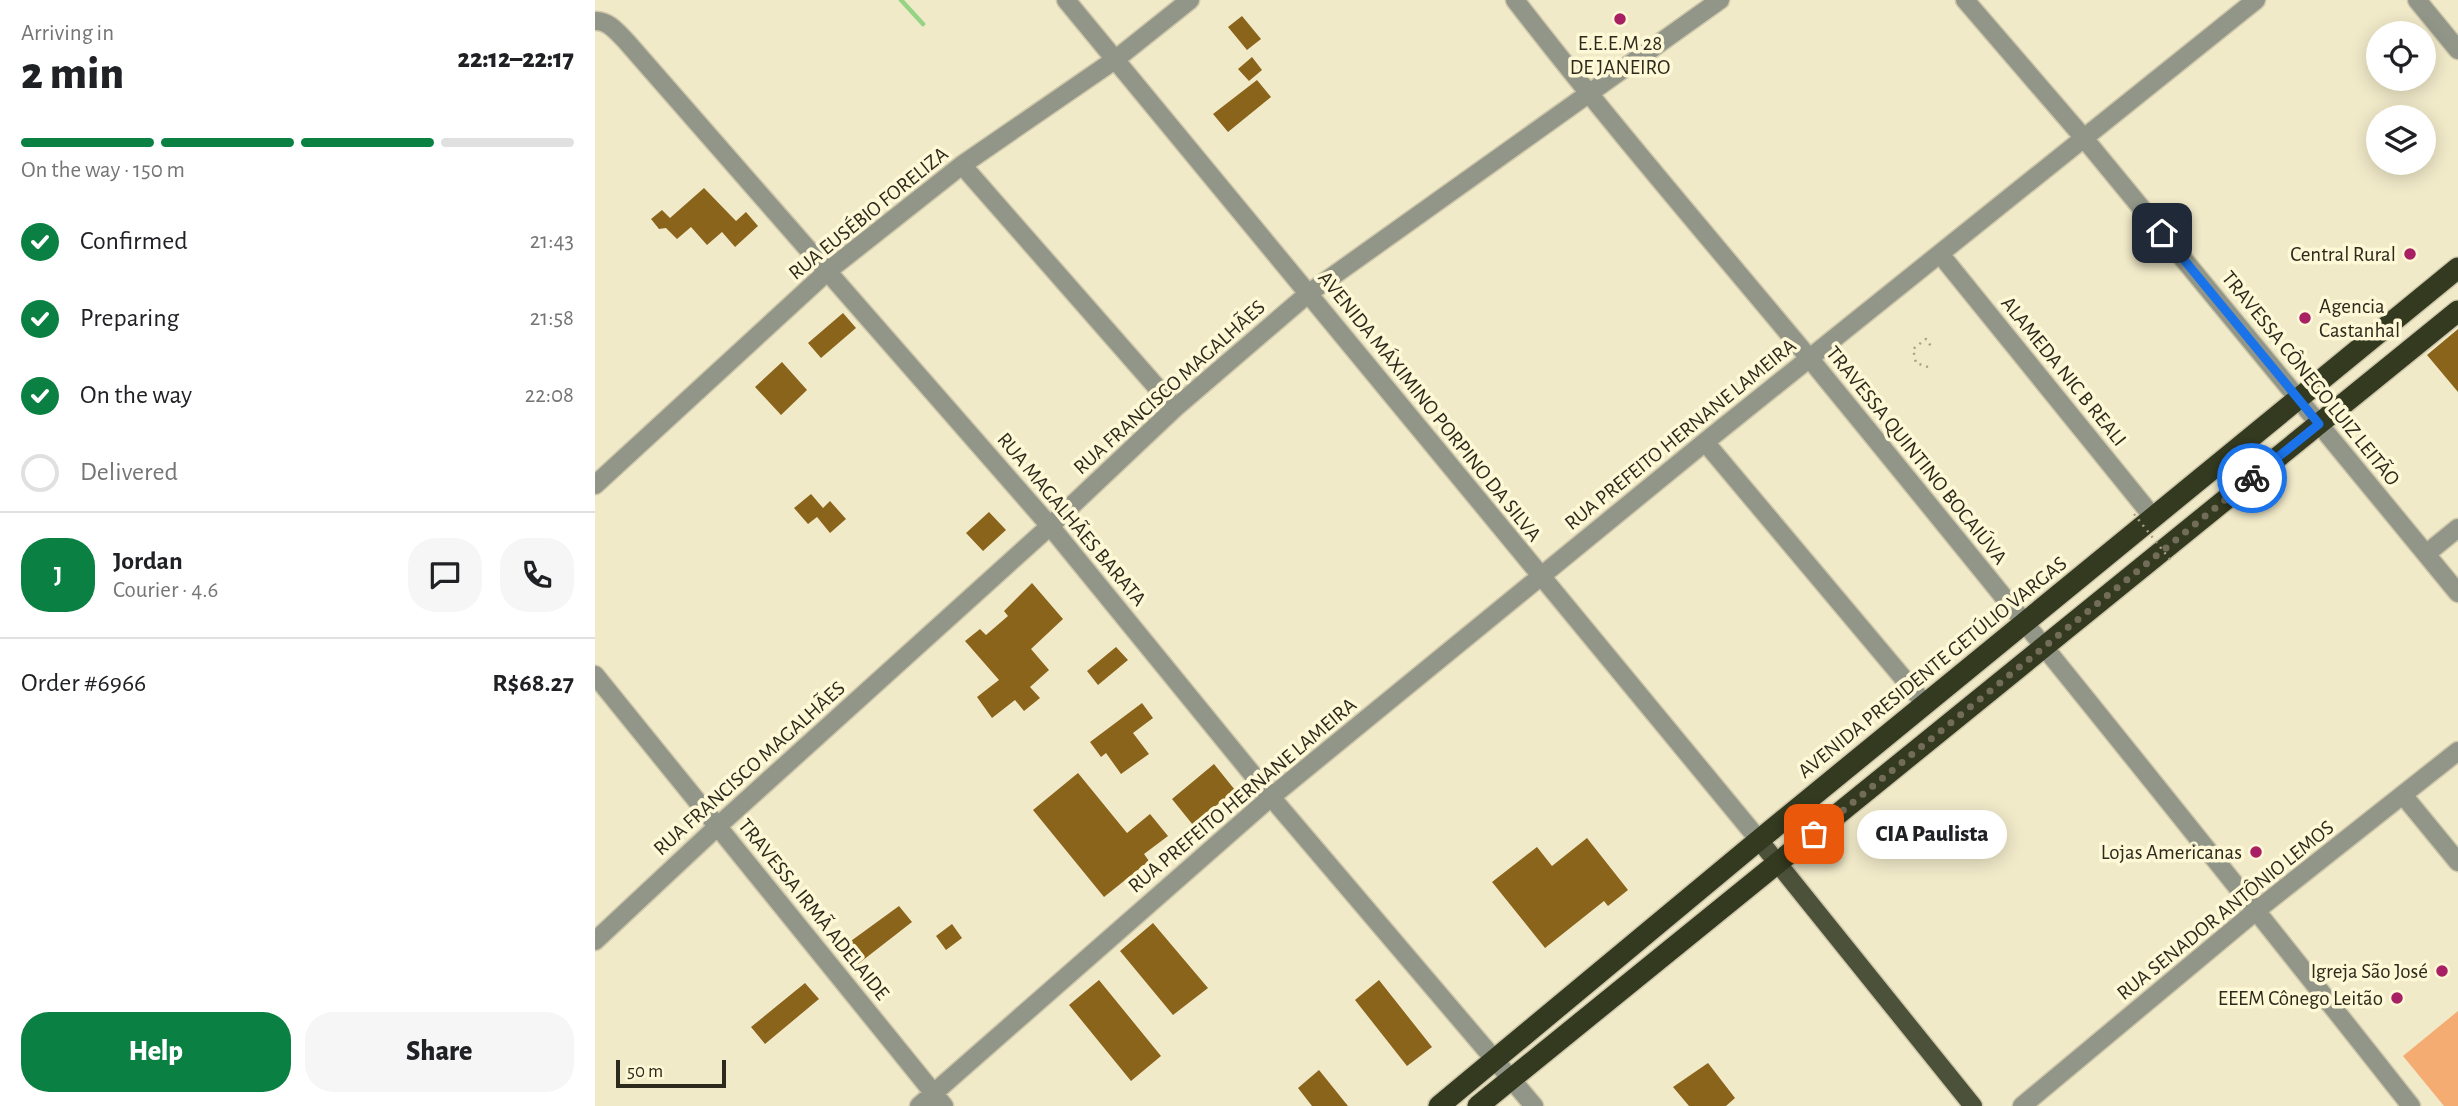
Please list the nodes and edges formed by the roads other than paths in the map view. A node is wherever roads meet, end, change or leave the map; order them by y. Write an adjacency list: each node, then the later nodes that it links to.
1 (1066, 0): 10 (street, AVENIDA MÁXIMINO PORPINO DA SILVA)
2 (1190, 0): 10 (street, RUA EUSÉBIO FORELIZA)
3 (1515, 0): 11 (street, TRAVESSA QUINTINO BOCAIÚVA)
4 (1720, 0): 11 (street, RUA FRANCISCO MAGALHÃES)
5 (1965, 0): 12 (street, TRAVESSA CÔNEGO LUIZ LEITÃO)
6 (2256, 0): 12 (street, RUA PREFEITO HERNANE LAMEIRA)
7 (2417, 0): 9 (street)
8 (598, 20): 16 (street, RUA MAGALHÃES BARATA)
9 (2458, 50)
10 (1116, 59): 13 (street, RUA EUSÉBIO FORELIZA); 17 (street, AVENIDA MÁXIMINO PORPINO DA SILVA)
11 (1589, 96): 17 (street, RUA FRANCISCO MAGALHÃES); 19 (street, TRAVESSA QUINTINO BOCAIÚVA)
12 (2083, 137): 14 (street, RUA PREFEITO HERNANE LAMEIRA); 20 (street, TRAVESSA CÔNEGO LUIZ LEITÃO)
13 (962, 165): 16 (street, RUA EUSÉBIO FORELIZA); 21 (street)
14 (1940, 254): 19 (street, RUA PREFEITO HERNANE LAMEIRA); 25 (street, ALAMEDA NIC B REALI)
15 (2458, 268): 20 (highway, AVENIDA PRESIDENTE GETÚLIO VARGAS)
16 (829, 271): 24 (street, RUA EUSÉBIO FORELIZA); 26 (street, RUA MAGALHÃES BARATA)
17 (1309, 293): 21 (street, RUA FRANCISCO MAGALHÃES); 29 (street, AVENIDA MÁXIMINO PORPINO DA SILVA)
18 (2458, 311): 22 (highway)
19 (1809, 358): 23 (street, RUA PREFEITO HERNANE LAMEIRA); 31 (street, TRAVESSA QUINTINO BOCAIÚVA)
20 (2298, 399): 22 (street, TRAVESSA CÔNEGO LUIZ LEITÃO); 25 (highway, AVENIDA PRESIDENTE GETÚLIO VARGAS)
21 (1175, 408): 26 (street, RUA FRANCISCO MAGALHÃES)
22 (2319, 424): 28 (street, TRAVESSA CÔNEGO LUIZ LEITÃO); 32 (highway)
23 (1705, 442): 29 (street, RUA PREFEITO HERNANE LAMEIRA); 34 (street)
24 (595, 485)
25 (2143, 516): 31 (highway, AVENIDA PRESIDENTE GETÚLIO VARGAS)
26 (1050, 526): 37 (street, RUA MAGALHÃES BARATA); 38 (street, RUA FRANCISCO MAGALHÃES)
27 (2458, 528): 28 (street)
28 (2426, 554): 30 (street, TRAVESSA CÔNEGO LUIZ LEITÃO)
29 (1541, 577): 37 (street, RUA PREFEITO HERNANE LAMEIRA); 39 (street, AVENIDA MÁXIMINO PORPINO DA SILVA)
30 (2458, 593)
31 (2024, 623): 32 (street, TRAVESSA QUINTINO BOCAIÚVA); 34 (highway, AVENIDA PRESIDENTE GETÚLIO VARGAS)
32 (2043, 647): 41 (highway); 42 (street, TRAVESSA QUINTINO BOCAIÚVA)
33 (595, 675): 38 (street, TRAVESSA IRMÃ ADELAIDE)
34 (1926, 704): 39 (highway, AVENIDA PRESIDENTE GETÚLIO VARGAS)
35 (2458, 751): 36 (street, RUA SENADOR ANTÔNIO LEMOS)
36 (2403, 795): 40 (street); 42 (street, RUA SENADOR ANTÔNIO LEMOS)
37 (1272, 797): 44 (street, RUA MAGALHÃES BARATA); 46 (street, RUA PREFEITO HERNANE LAMEIRA)
38 (718, 826): 43 (street, RUA FRANCISCO MAGALHÃES); 46 (street, TRAVESSA IRMÃ ADELAIDE)
39 (1759, 840): 41 (main road); 44 (highway, AVENIDA PRESIDENTE GETÚLIO VARGAS)
40 (2458, 862)
41 (1778, 863): 45 (highway); 51 (main road)
42 (2257, 910): 52 (street, RUA SENADOR ANTÔNIO LEMOS); 53 (street, TRAVESSA QUINTINO BOCAIÚVA)
43 (595, 941)
44 (1495, 1058): 45 (street, RUA MAGALHÃES BARATA); 48 (highway, AVENIDA PRESIDENTE GETÚLIO VARGAS)
45 (1512, 1078): 49 (highway); 50 (street)
46 (939, 1100): 47 (street, RUA PREFEITO HERNANE LAMEIRA)
47 (919, 1106)
48 (1439, 1106)
49 (1478, 1106)
50 (1534, 1106)
51 (1973, 1106)
52 (2022, 1106)
53 (2411, 1106)

